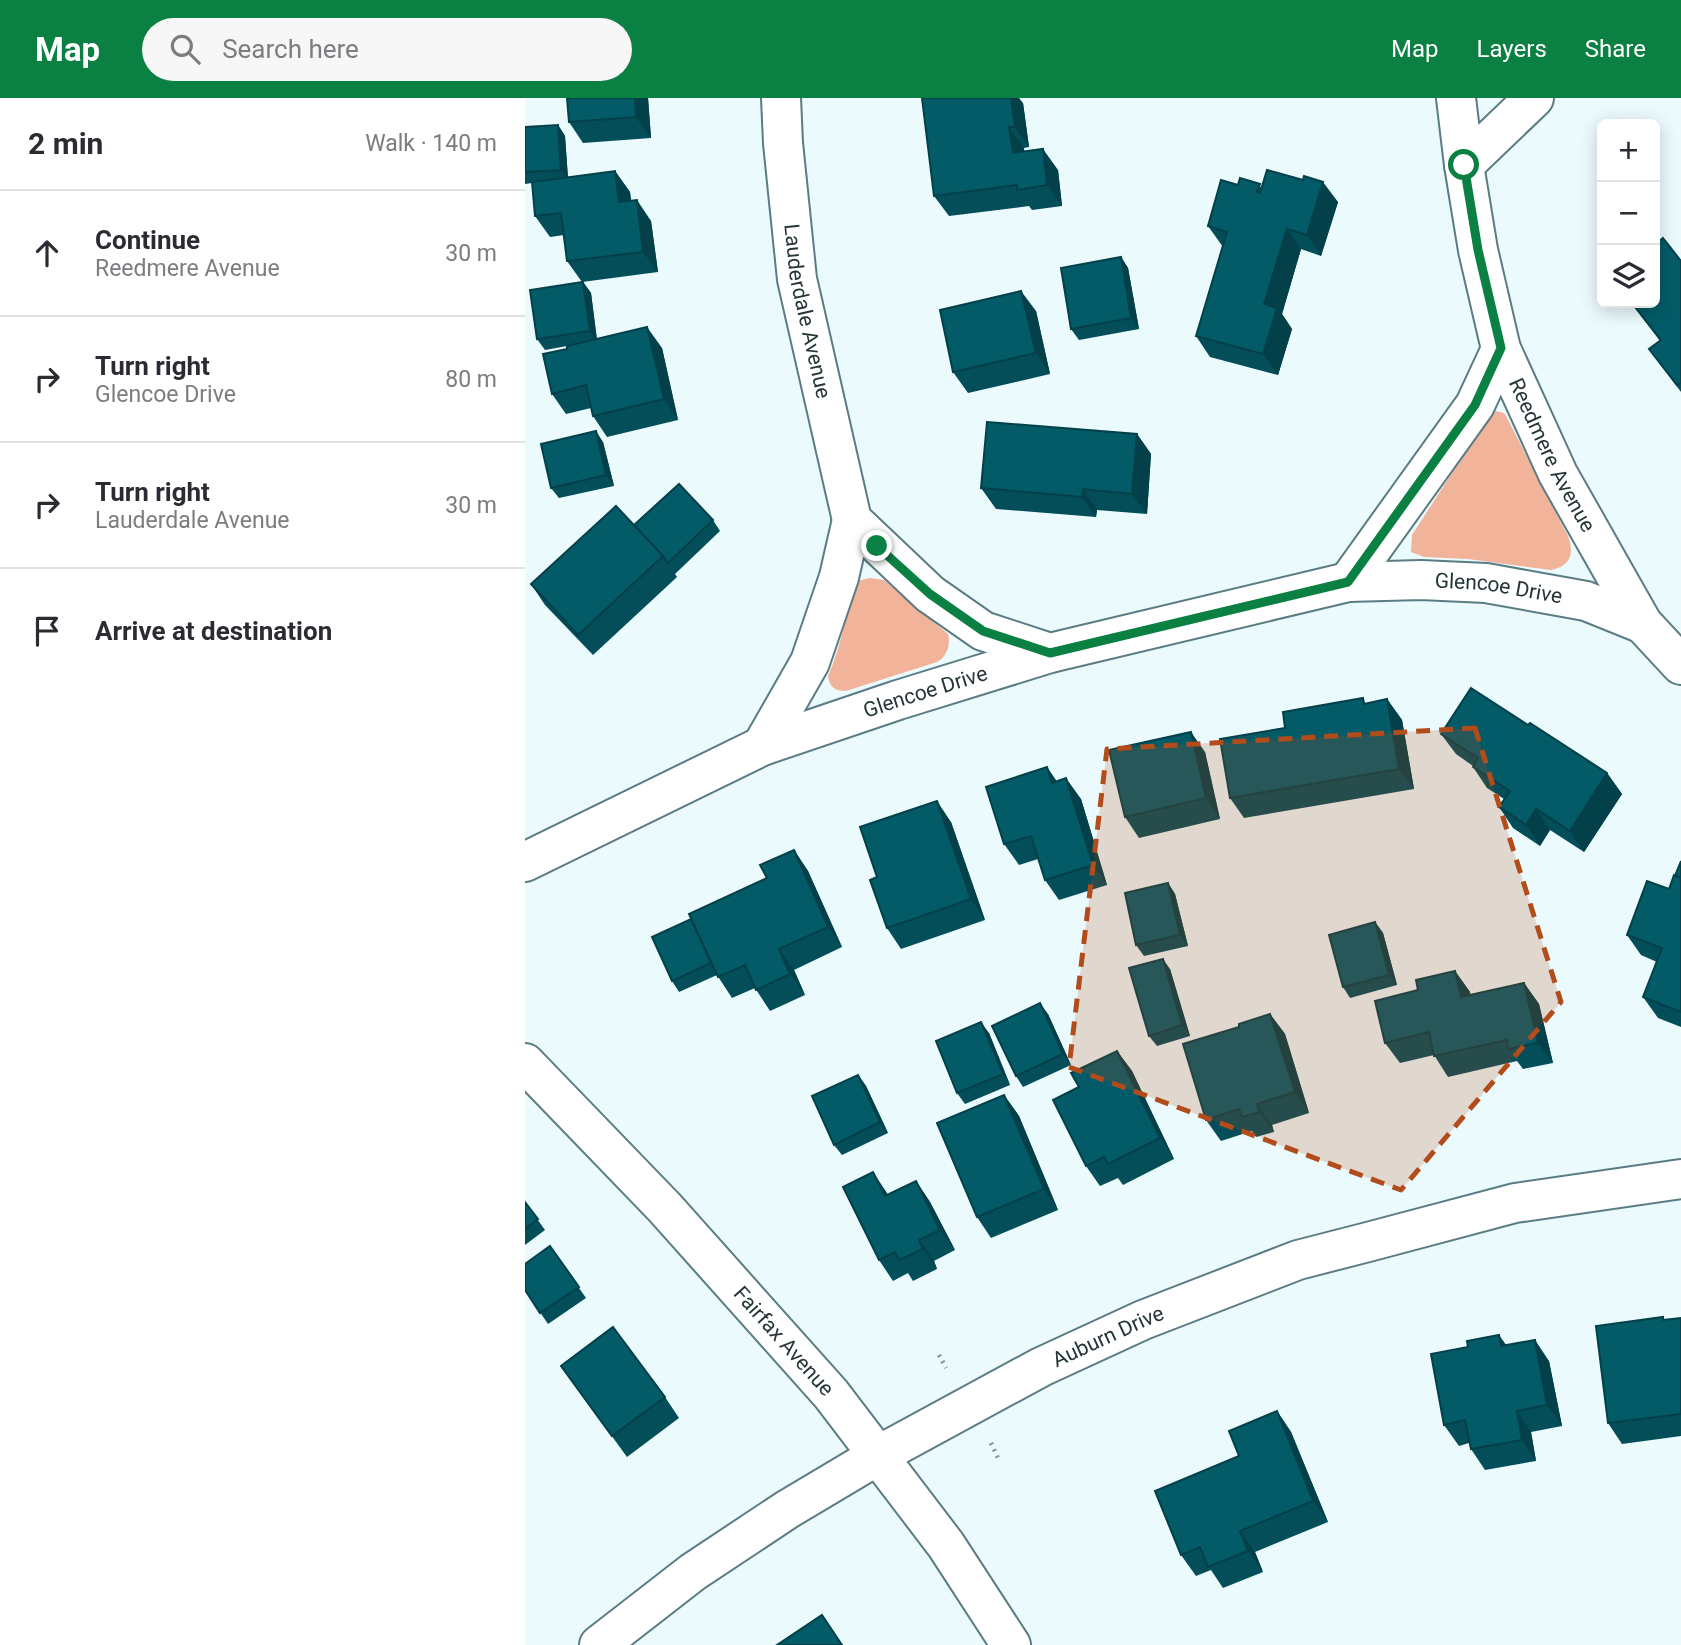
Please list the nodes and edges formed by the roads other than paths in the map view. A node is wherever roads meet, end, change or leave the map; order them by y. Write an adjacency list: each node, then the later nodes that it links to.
1 (781, 98): 6 (street, Lauderdale Avenue)
2 (1456, 98): 4 (street, Reedmere Avenue)
3 (1534, 98): 4 (street)
4 (1464, 165): 5 (street, Reedmere Avenue)
5 (1501, 348): 7 (street); 8 (street, Reedmere Avenue)
6 (852, 520): 9 (street); 11 (street, Lauderdale Avenue)
7 (1348, 582): 8 (street, Glencoe Drive); 9 (street, Glencoe Drive)
8 (1643, 624): 10 (street, Reedmere Avenue)
9 (1050, 653): 11 (street, Glencoe Drive)
10 (1681, 665)
11 (762, 746): 12 (street, Glencoe Drive)
12 (525, 862)
13 (525, 1063): 15 (street, Fairfax Avenue)
14 (1681, 1179): 15 (street, Auburn Drive)
15 (877, 1456): 16 (street, Auburn Drive); 17 (street, Fairfax Avenue)
16 (600, 1645)
17 (1011, 1645)

